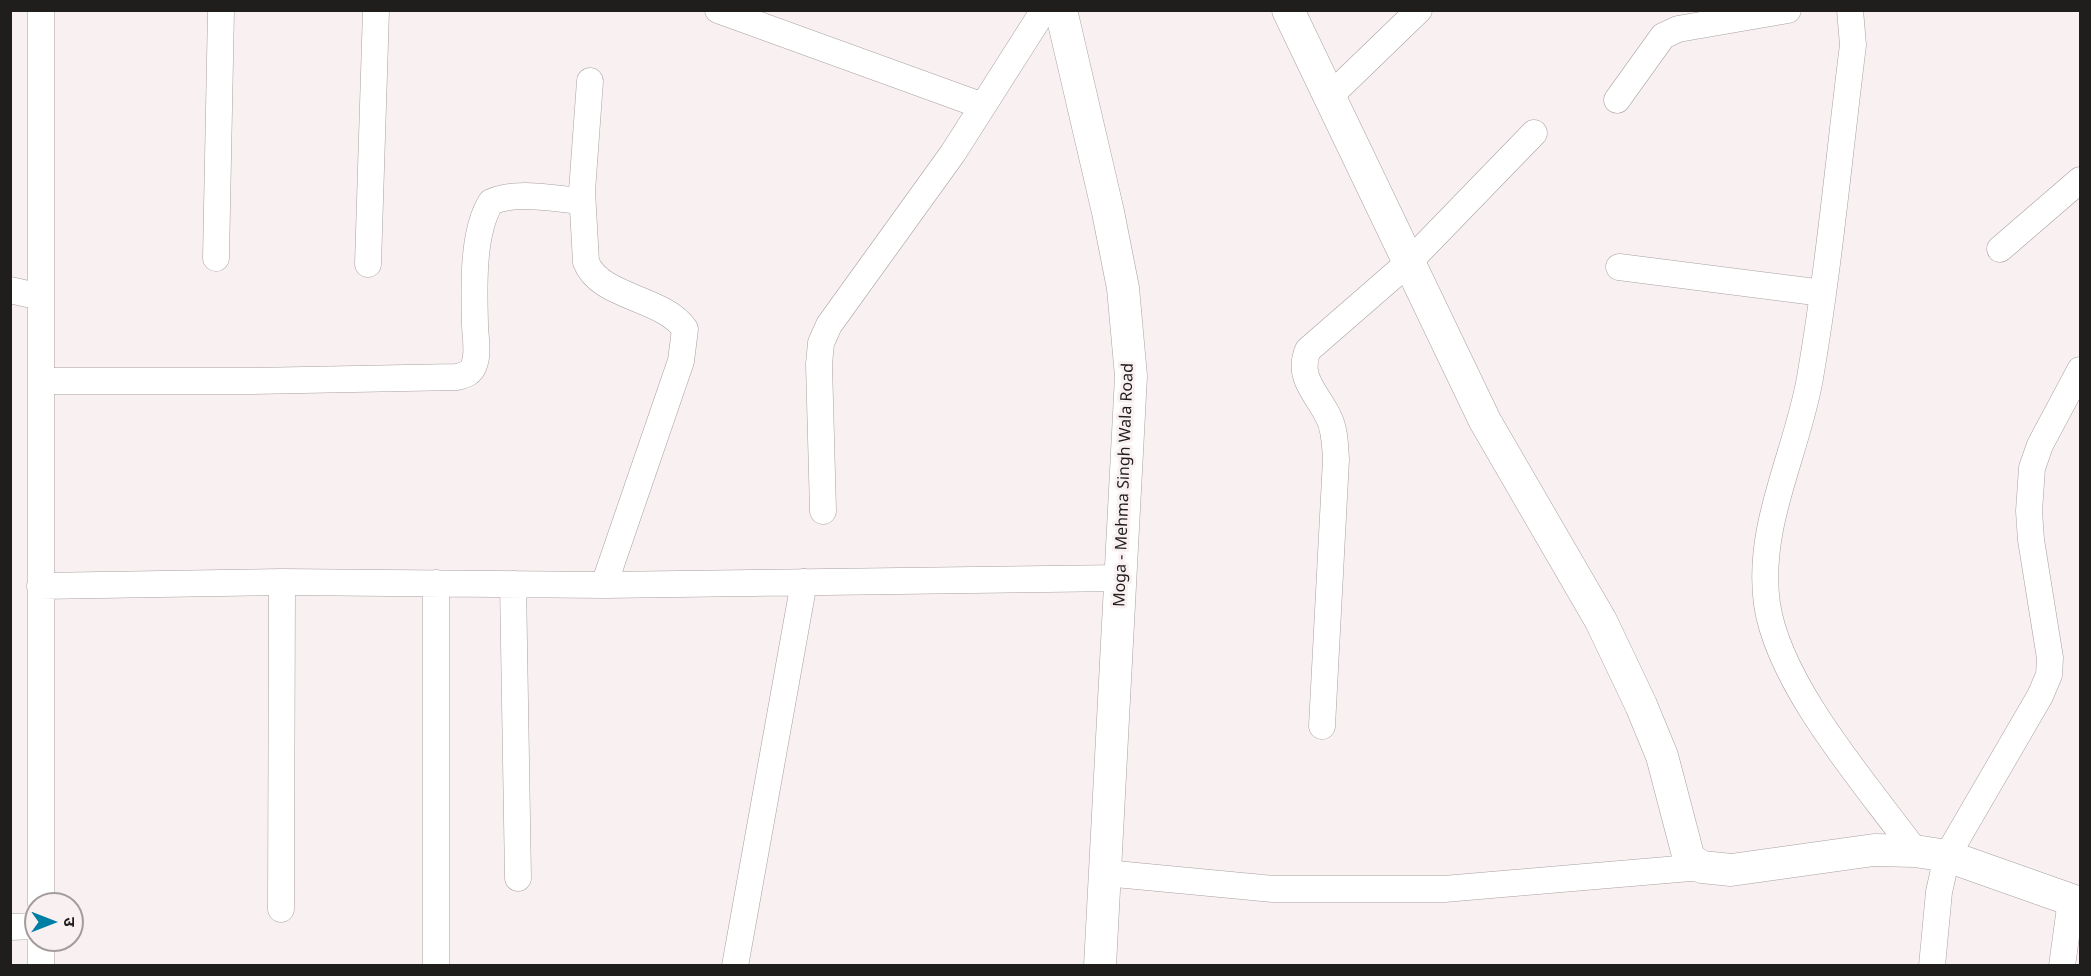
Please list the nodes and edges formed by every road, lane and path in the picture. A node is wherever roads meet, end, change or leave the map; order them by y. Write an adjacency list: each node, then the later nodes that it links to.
1 (41, 10): 25 (street)
2 (221, 10): 19 (street)
3 (376, 10): 21 (street)
4 (718, 10): 14 (street)
5 (1044, 10): 14 (street)
6 (1060, 10): 29 (street, Moga - Mehma Singh Wala Road)
7 (1288, 10): 12 (street)
8 (1419, 10): 12 (street)
9 (1788, 10): 13 (street)
10 (1850, 10): 24 (street)
11 (590, 81): 17 (street)
12 (1328, 98): 20 (street)
13 (1617, 100)
14 (983, 106): 28 (street)
15 (1534, 133): 20 (street)
16 (2080, 180): 18 (street)
17 (582, 201): 27 (street); 34 (street)
18 (2000, 249)
19 (216, 258)
20 (1408, 263): 36 (street); 39 (street)
21 (368, 264)
22 (1619, 267): 24 (street)
23 (10, 290): 25 (street)
24 (1823, 293): 37 (street)
25 (41, 297): 27 (street)
26 (2080, 370): 38 (street)
27 (41, 381): 35 (street)
28 (823, 511)
29 (1120, 578): 31 (street); 40 (street, Moga - Mehma Singh Wala Road)
30 (282, 582): 32 (street); 35 (street); 44 (street)
31 (804, 582): 34 (street); 46 (street)
32 (436, 583): 33 (street); 45 (street)
33 (513, 584): 34 (street); 41 (street)
34 (604, 585)
35 (40, 586): 42 (street)
36 (1322, 726)
37 (1915, 851): 38 (street); 39 (street)
38 (1947, 856): 43 (street); 48 (street)
39 (1702, 867): 40 (street)
40 (1104, 873): 47 (street, Moga - Mehma Singh Wala Road)
41 (518, 878)
42 (41, 892)
43 (2076, 902): 49 (street)
44 (281, 909)
45 (436, 966)
46 (735, 966)
47 (1100, 966)
48 (1932, 966)
49 (2062, 966)

